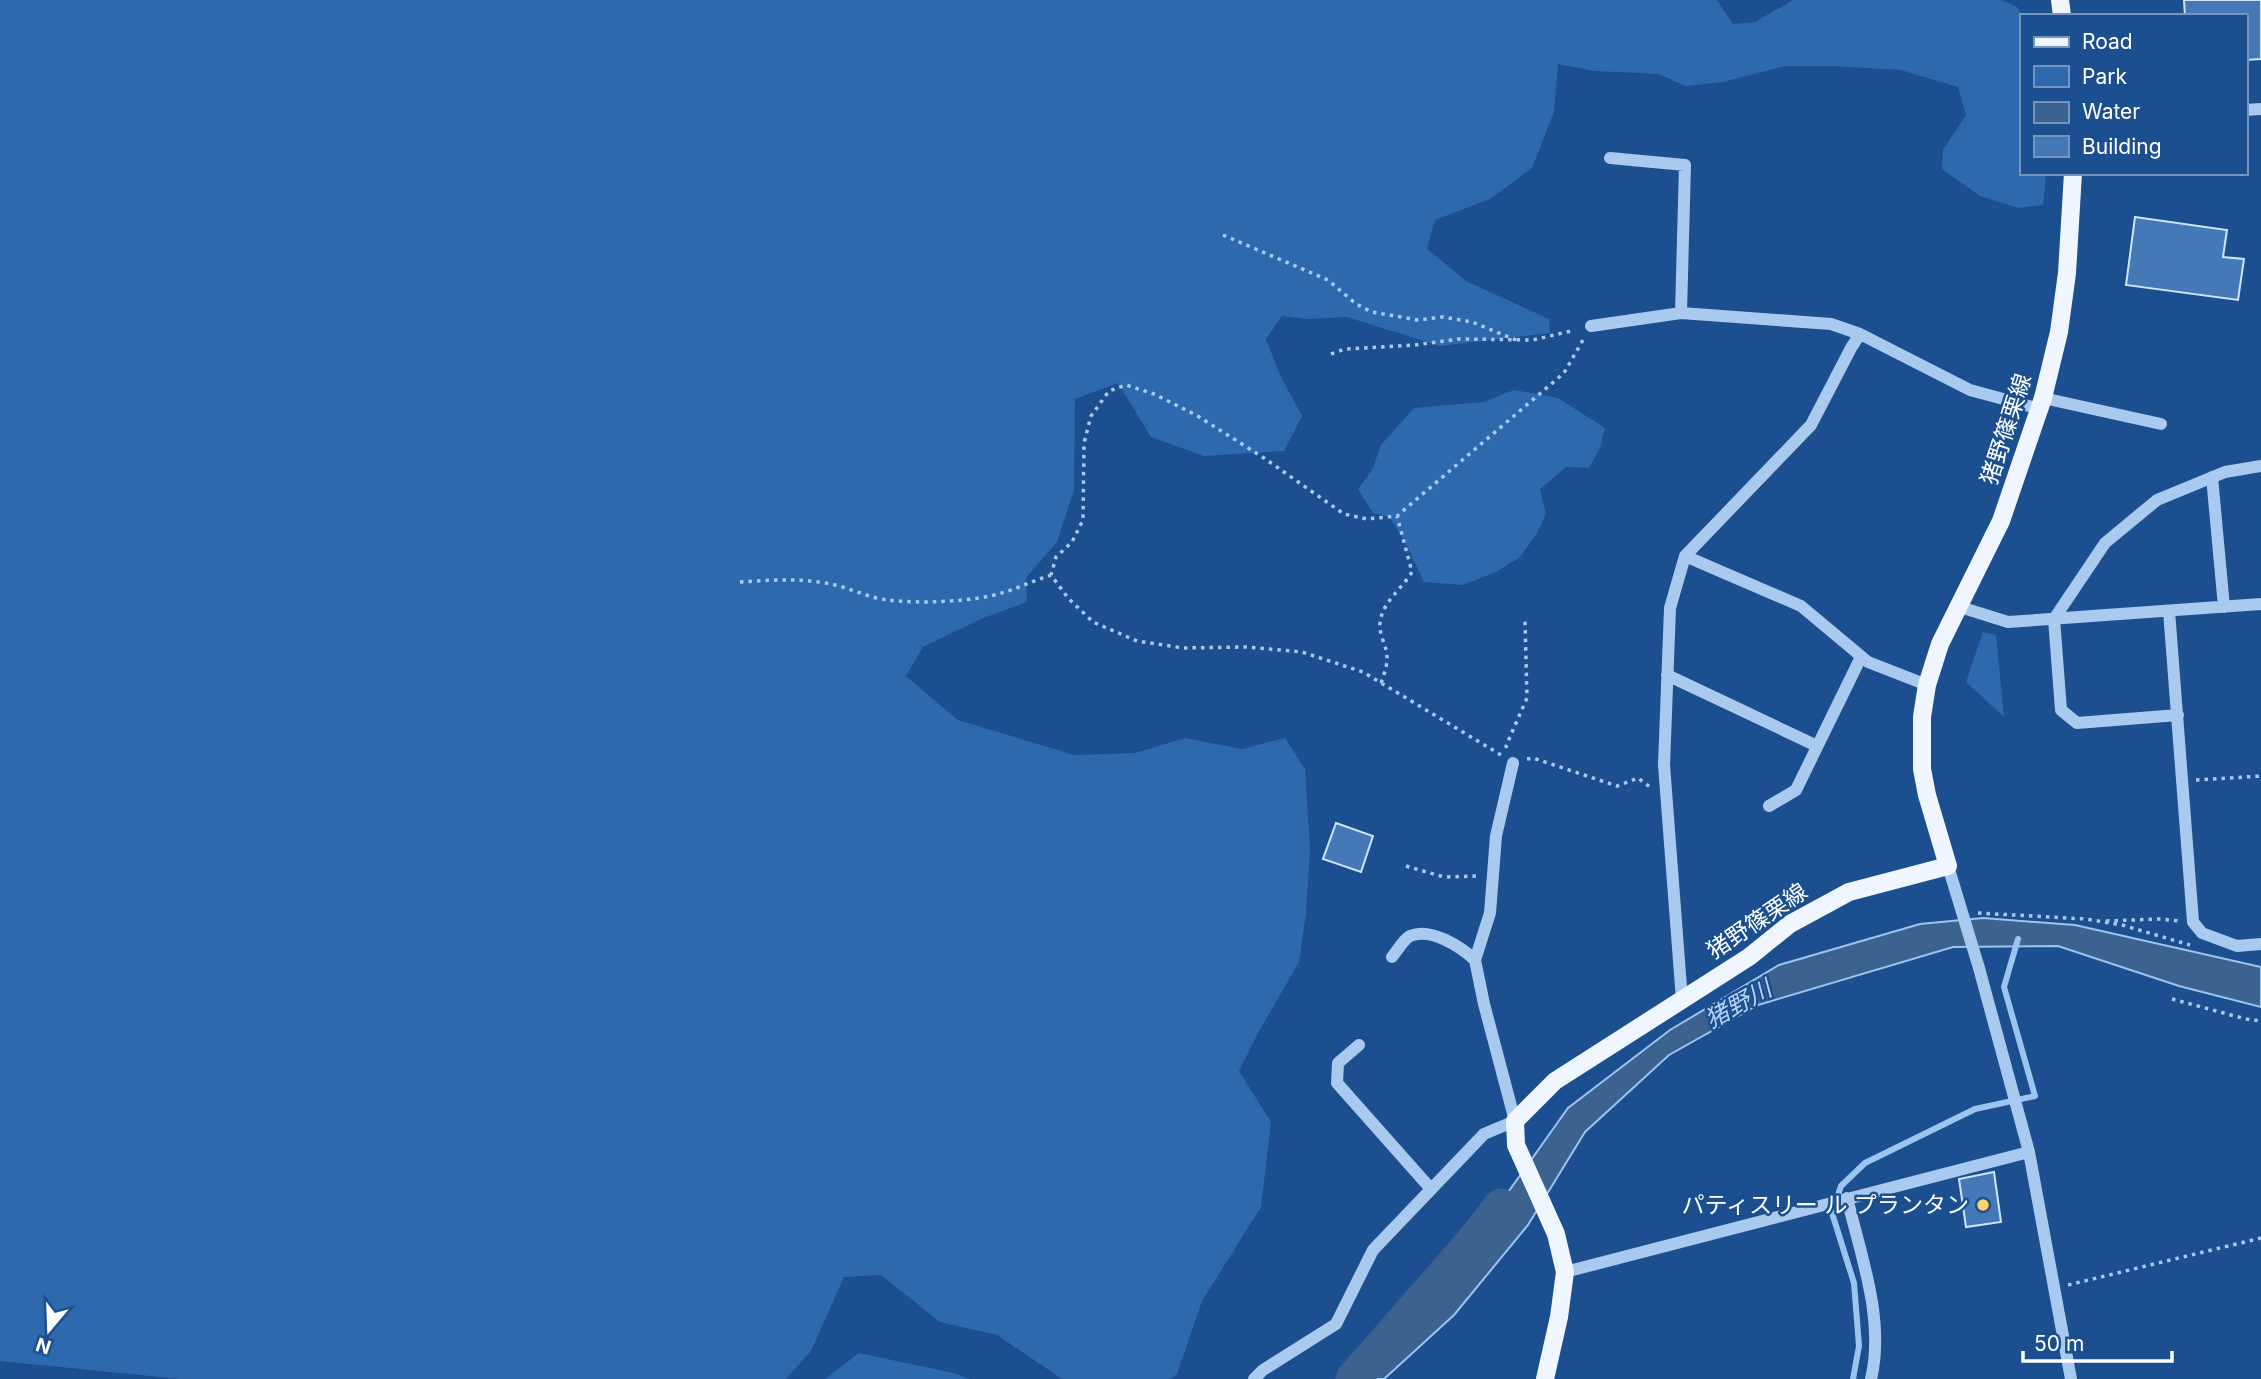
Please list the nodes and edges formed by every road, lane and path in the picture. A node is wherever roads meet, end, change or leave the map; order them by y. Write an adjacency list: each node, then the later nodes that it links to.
1 (1610, 158): 4 (street)
2 (2073, 175): 9 (main road, 猪野篠栗線)
3 (1223, 236): 7 (path)
4 (1681, 313): 5 (street); 6 (street)
5 (1591, 327): 7 (path); 13 (path)
6 (1860, 334): 9 (street); 14 (street)
7 (1516, 340): 8 (path)
8 (1331, 354)
9 (2041, 403): 10 (street); 18 (main road, 猪野篠栗線)
10 (2161, 424)
11 (2261, 467): 12 (street)
12 (2212, 477): 19 (street); 21 (street)
13 (1397, 516): 15 (path); 25 (path)
14 (1685, 556): 23 (street); 24 (street)
15 (1051, 575): 16 (path); 25 (path)
16 (740, 582)
17 (2261, 604): 19 (street)
18 (1960, 607): 21 (street); 26 (main road, 猪野篠栗線)
19 (2224, 607): 20 (street)
20 (2169, 611): 21 (street); 27 (street)
21 (2054, 619): 27 (street)
22 (1525, 620): 29 (path)
23 (1861, 657): 26 (street); 28 (street)
24 (1667, 675): 28 (street); 32 (street)
25 (1381, 683): 29 (path)
26 (1927, 685): 35 (main road, 猪野篠栗線)
27 (2178, 715): 31 (street)
28 (1817, 746): 33 (street)
29 (1513, 763): 32 (path); 36 (street)
30 (2261, 776): 31 (path)
31 (2183, 781): 39 (street)
32 (1666, 799): 45 (street)
33 (1769, 806)
34 (1406, 866): 36 (path)
35 (1948, 866): 37 (street); 45 (main road, 猪野篠栗線)
36 (1493, 876): 43 (street)
37 (1962, 912): 38 (path); 49 (street)
38 (2097, 921): 39 (path); 41 (path)
39 (2194, 923): 40 (street)
40 (2261, 944)
41 (2194, 947)
42 (1392, 957): 43 (street)
43 (1475, 960): 48 (street)
44 (2172, 999): 46 (path)
45 (1682, 1000): 48 (main road, 猪野篠栗線)
46 (2261, 1021)
47 (1359, 1045): 50 (street)
48 (1515, 1121): 50 (street); 53 (main road)
49 (2029, 1152): 51 (street); 54 (street)
50 (1431, 1189): 55 (street)
51 (1847, 1198): 53 (street); 57 (street)
52 (2261, 1238): 54 (path)
53 (1565, 1272): 56 (main road)
54 (2056, 1288): 58 (street)
55 (1254, 1379)
56 (1545, 1379)
57 (1871, 1379)
58 (2071, 1379)

